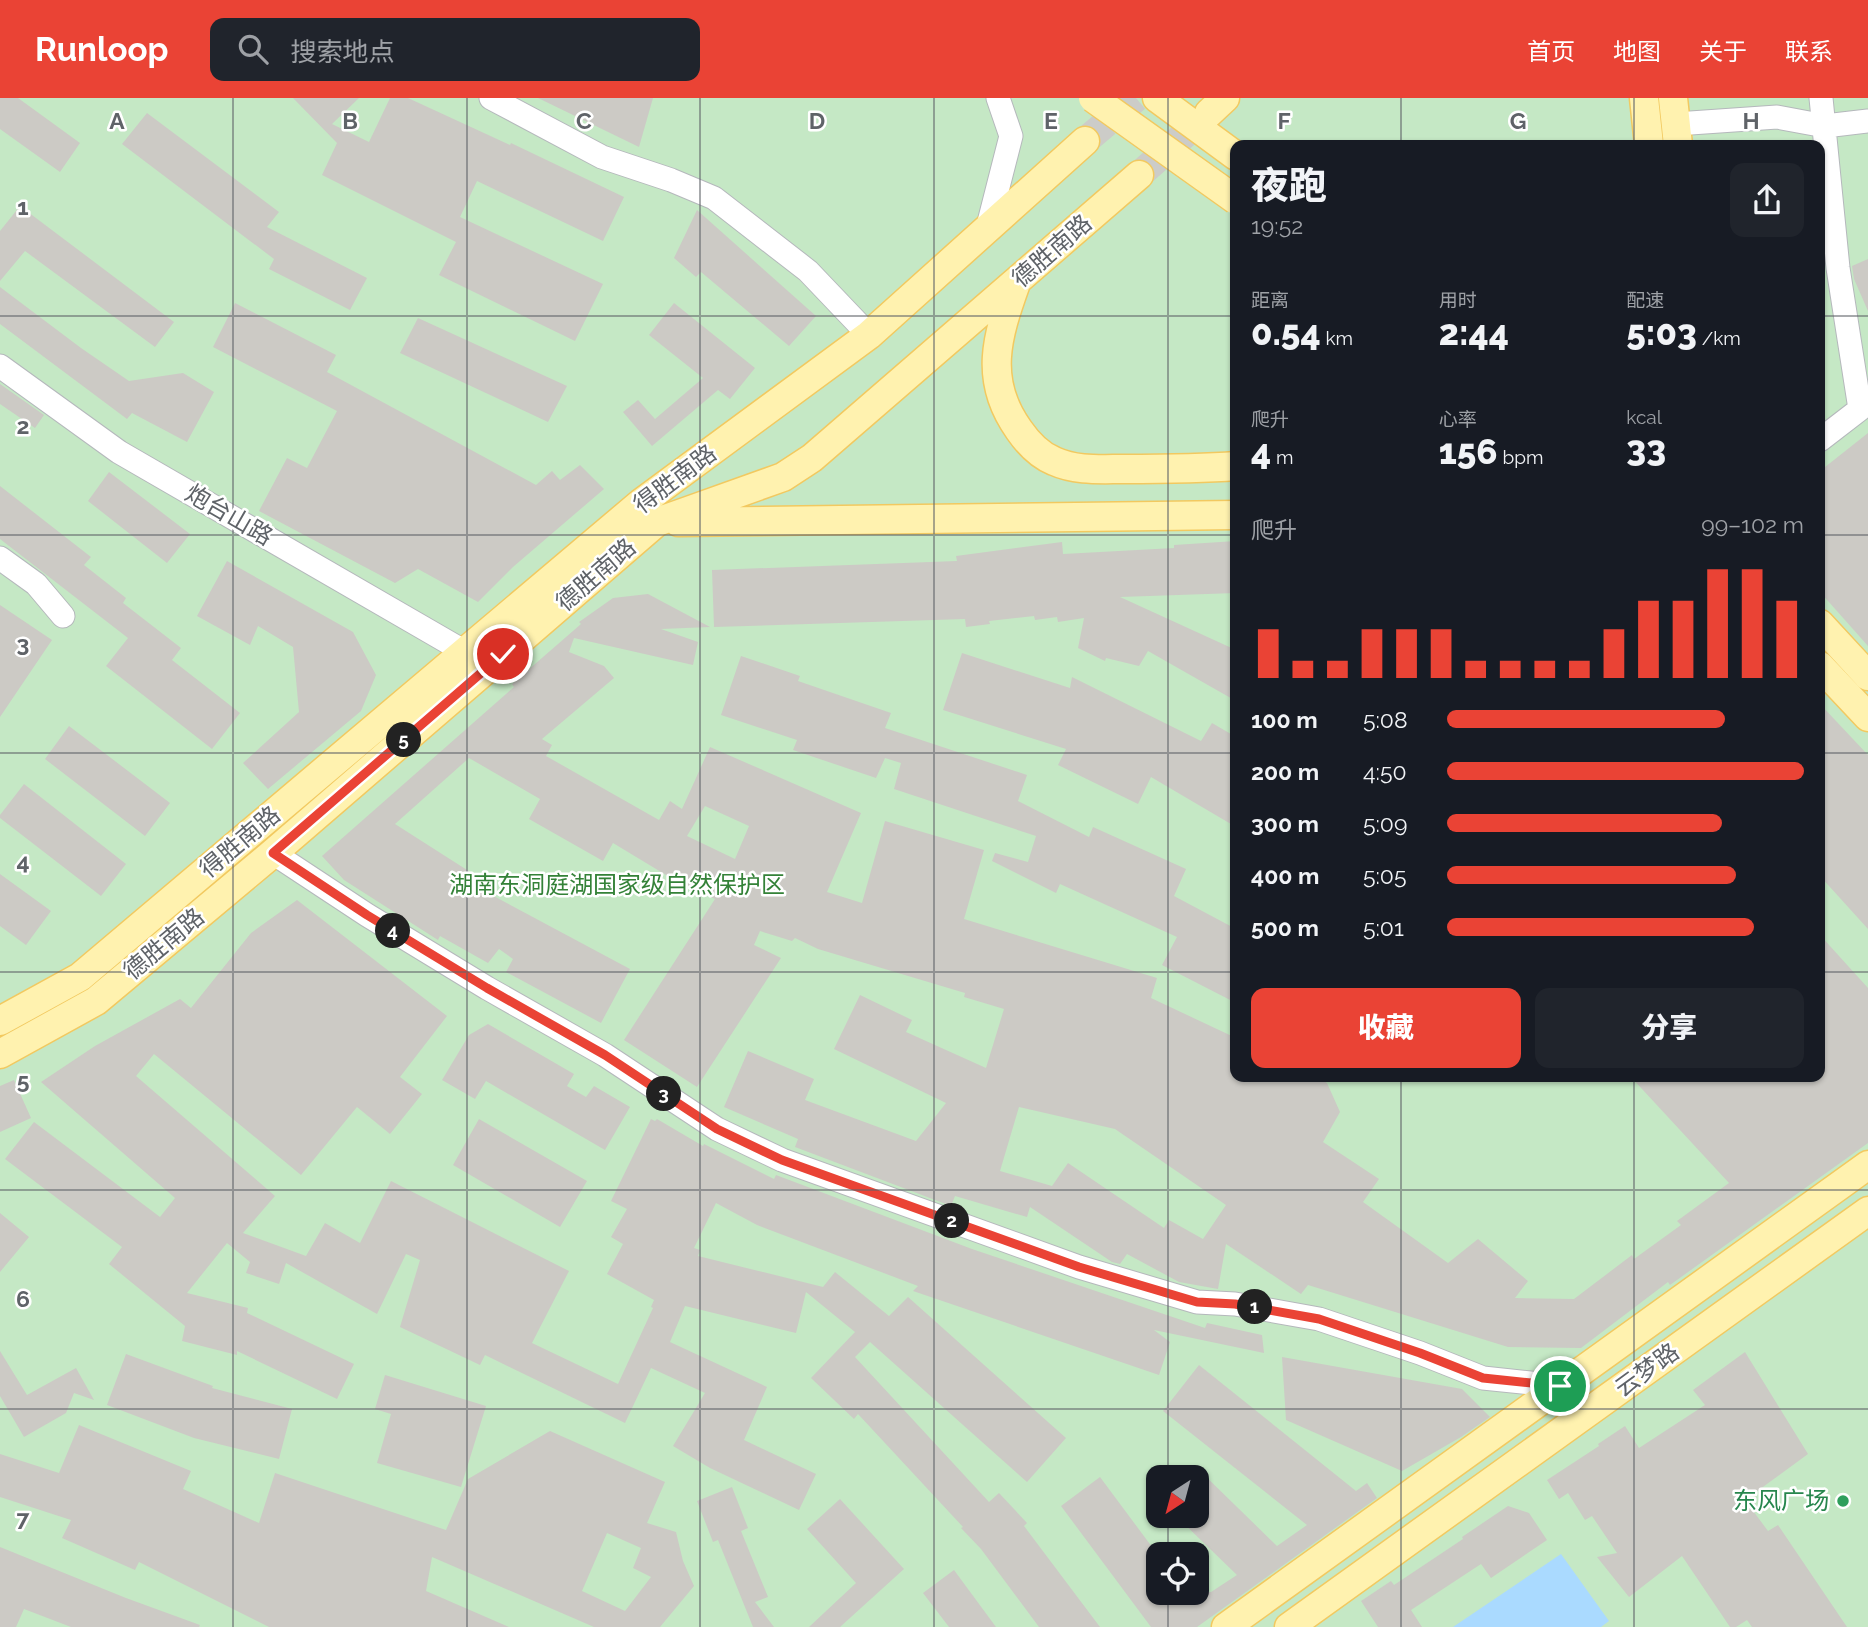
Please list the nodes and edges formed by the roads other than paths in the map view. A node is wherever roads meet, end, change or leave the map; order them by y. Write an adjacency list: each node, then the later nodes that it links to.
1 (491, 98): 17 (street)
2 (998, 98): 15 (street)
3 (1093, 98): 14 (main road, bridge)
4 (1157, 98): 12 (main road)
5 (1644, 98): 10 (main road)
6 (1821, 98): 9 (street)
7 (1868, 121): 9 (street)
8 (1676, 122): 9 (street)
9 (1825, 126): 19 (street)
10 (1648, 140)
11 (1085, 141): 15 (main road, 得胜南路)
12 (1230, 152)
13 (1139, 175): 16 (main road, 德胜南路)
14 (1230, 196)
15 (987, 230): 17 (main road, 得胜南路)
16 (1017, 282): 21 (main road); 23 (main road, 德胜南路)
17 (869, 335): 27 (main road, 得胜南路)
18 (0, 366): 27 (street, 炮台山路)
19 (1864, 406): 20 (street)
20 (1825, 436)
21 (1230, 466)
22 (1230, 515): 23 (main road)
23 (657, 522): 31 (main road, 德胜南路)
24 (0, 558): 25 (street)
25 (63, 616)
26 (1825, 629): 29 (main road)
27 (465, 652): 32 (main road, 得胜南路)
28 (1825, 671): 30 (main road)
29 (1868, 676)
30 (1868, 717)
31 (273, 853): 33 (main road, 德胜南路); 36 (street)
32 (0, 1021)
33 (0, 1054)
34 (1868, 1165): 36 (main road)
35 (1868, 1211): 38 (main road, 云梦路)
36 (1560, 1386): 37 (main road)
37 (1226, 1627)
38 (1289, 1627)

